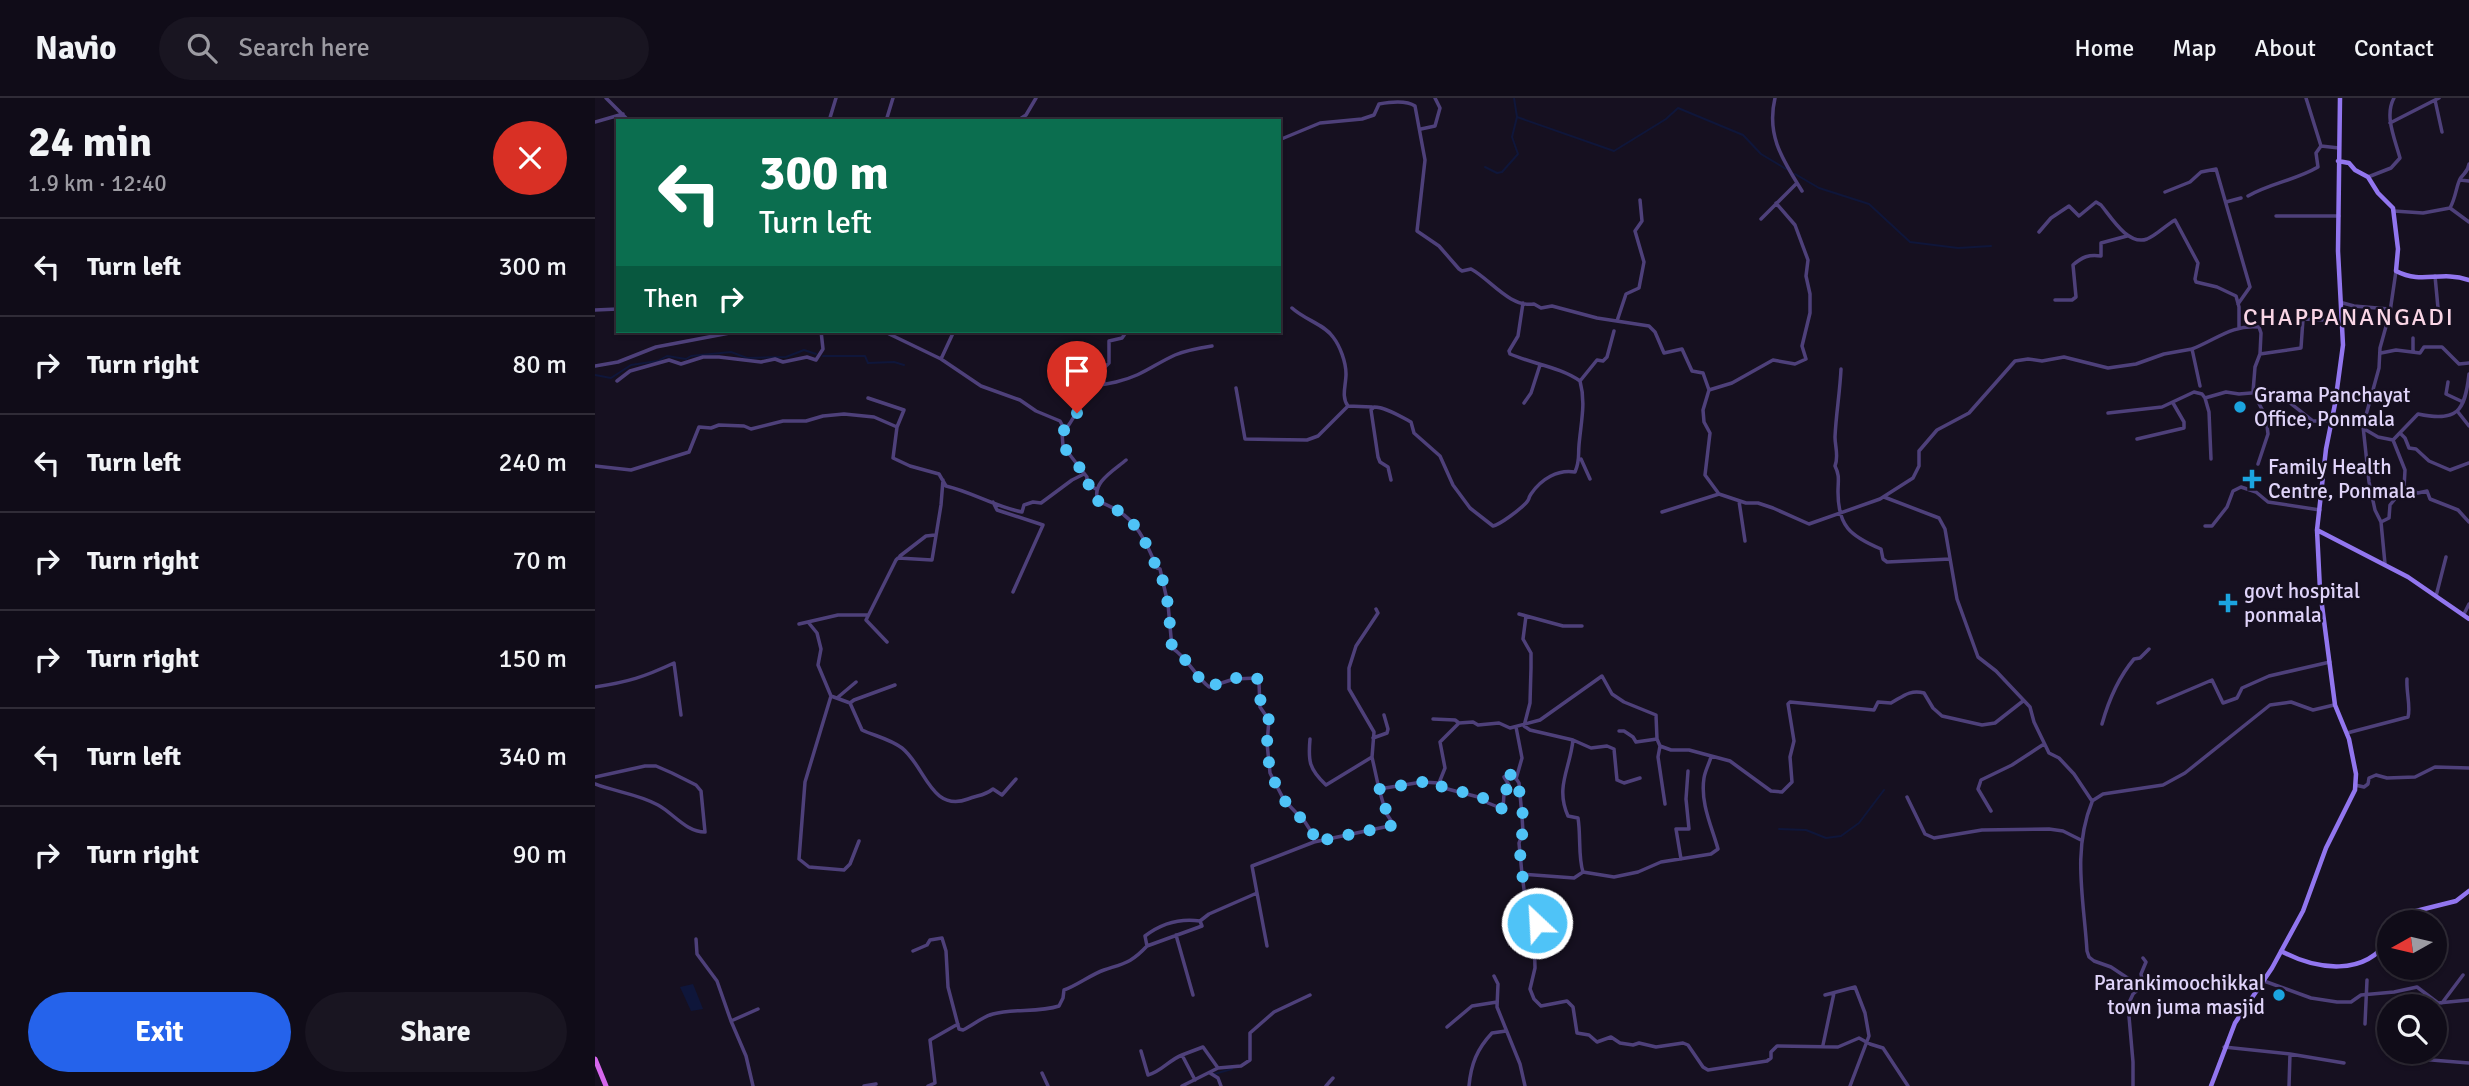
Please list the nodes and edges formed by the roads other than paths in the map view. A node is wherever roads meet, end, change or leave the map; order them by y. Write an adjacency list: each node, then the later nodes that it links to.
1 (606, 98): 13 (street)
2 (620, 98): 13 (street)
3 (836, 98): 17 (street)
4 (893, 98): 18 (street)
5 (1036, 98): 19 (street)
6 (1377, 98): 14 (street)
7 (1436, 98): 22 (street)
8 (1775, 98): 32 (street)
9 (2306, 98): 25 (street)
10 (2340, 98): 26 (main road)
11 (2394, 98): 21 (street)
12 (2437, 99): 21 (street); 23 (street)
13 (613, 104): 15 (street)
14 (1379, 104): 22 (street); 24 (street)
15 (623, 114): 16 (street); 20 (street)
16 (627, 119)
17 (830, 119)
18 (887, 119)
19 (1021, 119)
20 (595, 121)
21 (2391, 123): 29 (street)
22 (1421, 129): 52 (street)
23 (2442, 132)
24 (1281, 139)
25 (2322, 146): 26 (street); 35 (street)
26 (2339, 148): 27 (main road)
27 (2338, 161): 29 (main road); 43 (main road)
28 (2469, 164): 30 (street)
29 (2368, 177): 41 (main road)
30 (2460, 180): 31 (street); 40 (street)
31 (2469, 181)
32 (1797, 183): 33 (street); 39 (street)
33 (1802, 191)
34 (2165, 192): 38 (street)
35 (2248, 195)
36 (2241, 198): 38 (street)
37 (1640, 200): 60 (street)
38 (2226, 202): 54 (street)
39 (1776, 203): 44 (street); 87 (street)
40 (2450, 208): 41 (street); 45 (street)
41 (2394, 211): 48 (main road)
42 (2276, 216): 43 (street)
43 (2339, 216): 53 (main road)
44 (1761, 219)
45 (2469, 222)
46 (2039, 232): 47 (street)
47 (2127, 236): 51 (street); 54 (street)
48 (2396, 271): 49 (main road); 58 (street)
49 (2435, 276): 50 (main road); 55 (street)
50 (2469, 280)
51 (2055, 300)
52 (1523, 303): 60 (street); 78 (street)
53 (2343, 303): 58 (street); 61 (main road)
54 (2238, 304): 62 (street)
55 (2438, 307)
56 (1292, 308): 95 (street)
57 (616, 309): 59 (street)
58 (2389, 309): 73 (street)
59 (595, 310)
60 (1617, 321): 87 (street)
61 (2343, 321): 74 (street); 99 (main road)
62 (2239, 328): 71 (street); 74 (street)
63 (1614, 331): 82 (street)
64 (730, 333): 77 (street)
65 (821, 333): 81 (street)
66 (887, 333): 75 (street)
67 (953, 333): 75 (street)
68 (1126, 333): 83 (street)
69 (2413, 338): 72 (street)
70 (1212, 346): 83 (street)
71 (2192, 349): 85 (street); 120 (street)
72 (2413, 352): 73 (street); 76 (street)
73 (2381, 353): 102 (street)
74 (2260, 354): 88 (street)
75 (941, 359): 103 (street)
76 (2469, 362)
77 (595, 366)
78 (1539, 366): 82 (street); 93 (street)
79 (1841, 369): 125 (street)
80 (2469, 374): 89 (street)
81 (617, 381)
82 (1580, 381): 107 (street)
83 (1104, 382): 103 (street)
84 (2448, 382): 92 (street)
85 (2200, 386)
86 (1237, 388): 95 (street)
87 (1709, 390): 119 (street)
88 (2253, 392): 91 (street); 99 (street); 111 (street)
89 (2468, 395): 92 (street)
90 (868, 398): 101 (street)
91 (2206, 398): 94 (street); 108 (street)
92 (2463, 402): 97 (street)
93 (1524, 403)
94 (2173, 403): 98 (street); 105 (street)
95 (1348, 406): 96 (street)
96 (1374, 407): 107 (street); 116 (street)
97 (2458, 412): 100 (street); 104 (street)
98 (2108, 413)
99 (2332, 421): 102 (street); 123 (main road)
100 (2469, 426)
101 (897, 427): 112 (street); 115 (street)
102 (2364, 428): 106 (street); 126 (street)
103 (1065, 430): 118 (street)
104 (2400, 433): 106 (street); 110 (street)
105 (2137, 439)
106 (2393, 440): 117 (street)
107 (1580, 457): 114 (street)
108 (2211, 459)
109 (1126, 460): 118 (street)
110 (2469, 463)
111 (2258, 464)
112 (595, 466)
113 (1084, 474): 122 (street)
114 (1590, 479)
115 (943, 480): 122 (street); 130 (street)
116 (1391, 480)
117 (2404, 488): 126 (street); 127 (street)
118 (1096, 489): 193 (street)
119 (1719, 494): 121 (street); 124 (street)
120 (1884, 497): 125 (street); 134 (street)
121 (1739, 501): 125 (street); 131 (street)
122 (993, 502): 136 (street)
123 (2319, 510): 128 (street); 129 (main road)
124 (1663, 512)
125 (1839, 514): 134 (street)
126 (2381, 522): 135 (street)
127 (2469, 522)
128 (2205, 526)
129 (2317, 530): 135 (main road); 150 (main road)
130 (935, 535): 133 (street); 133 (street)
131 (1745, 541)
132 (2446, 557): 137 (street)
133 (898, 558): 142 (street)
134 (1950, 559): 156 (street)
135 (2385, 564): 137 (main road)
136 (1013, 592)
137 (2436, 596): 141 (main road)
138 (2469, 604): 141 (street)
139 (1376, 610): 169 (street)
140 (1519, 614): 143 (street)
141 (2464, 614): 144 (main road)
142 (868, 615): 145 (street); 148 (street)
143 (1526, 616): 147 (street); 165 (street)
144 (2469, 619)
145 (809, 622): 146 (street); 155 (street)
146 (799, 624)
147 (1582, 626)
148 (887, 642)
149 (2149, 649): 164 (street)
150 (2329, 662): 158 (street); 159 (main road)
151 (2407, 679): 168 (street)
152 (856, 682): 155 (street)
153 (895, 685): 157 (street)
154 (595, 687): 160 (street)
155 (834, 697): 157 (street); 192 (street)
156 (2023, 701): 173 (street); 176 (street)
157 (850, 703): 181 (street)
158 (2158, 703)
159 (2335, 705): 168 (main road); 173 (street)
160 (681, 715)
161 (1384, 715): 169 (street)
162 (1433, 719): 163 (street)
163 (1459, 723): 166 (street); 183 (street)
164 (2102, 724)
165 (1524, 726): 166 (street); 171 (street); 172 (street)
166 (1516, 727): 182 (street)
167 (1619, 731): 171 (street)
168 (2347, 733): 185 (main road)
169 (1373, 738): 175 (street)
170 (1310, 739): 175 (street)
171 (1657, 739): 174 (street)
172 (1573, 740): 180 (street); 195 (street)
173 (2044, 744): 190 (street)
174 (1660, 746): 176 (street); 189 (street)
175 (1372, 757): 186 (street)
176 (1711, 757): 194 (street)
177 (2469, 768): 185 (street)
178 (1688, 771): 194 (street)
179 (595, 777): 184 (street)
180 (1640, 778)
181 (1016, 779)
182 (1516, 779): 183 (street); 196 (street)
183 (1439, 783): 186 (street)
184 (595, 784)
185 (2355, 785): 206 (main road)
186 (1379, 789): 193 (street)
187 (1907, 797): 191 (street)
188 (2092, 803): 191 (street)
189 (1665, 804)
190 (1991, 811)
191 (2081, 840): 213 (street)
192 (859, 841)
193 (1314, 842): 198 (street)
194 (1681, 859): 195 (street)
195 (1583, 872): 196 (street)
196 (1522, 874): 231 (street)
197 (2469, 891): 199 (main road)
198 (1257, 893): 200 (street); 204 (street)
199 (2420, 910)
200 (1200, 921): 201 (street); 203 (street)
201 (1176, 935): 203 (street); 216 (street)
202 (696, 939): 225 (street)
203 (1146, 946): 226 (street)
204 (1267, 946)
205 (913, 951): 226 (street)
206 (2281, 951): 207 (main road); 212 (main road)
207 (2377, 954)
208 (2143, 958): 213 (street)
209 (2463, 975): 220 (street)
210 (1494, 976): 222 (street)
211 (2367, 980): 219 (street)
212 (2264, 981): 219 (street); 232 (main road)
213 (2141, 987): 260 (street)
214 (1834, 992): 218 (street); 230 (street); 231 (street)
215 (2426, 994): 219 (street)
216 (1193, 995)
217 (1310, 995): 242 (street)
218 (1825, 995)
219 (2365, 995): 227 (street)
220 (2447, 996)
221 (2469, 1000): 223 (street)
222 (1497, 1002): 228 (street); 229 (street)
223 (2447, 1002)
224 (758, 1009): 225 (street)
225 (731, 1021): 249 (street)
226 (958, 1024): 241 (street)
227 (2365, 1024)
228 (1447, 1027)
229 (1506, 1031): 256 (street); 257 (street)
230 (1866, 1042): 231 (street); 258 (street); 259 (street)
231 (1823, 1045)
232 (2224, 1047): 234 (street); 261 (main road)
233 (1141, 1051): 235 (street)
234 (2290, 1054): 238 (street); 262 (street)
235 (1182, 1055): 242 (street); 246 (street)
236 (595, 1059): 248 (main road)
237 (2447, 1061): 239 (street)
238 (2344, 1063)
239 (2469, 1063)
240 (939, 1065): 241 (street)
241 (933, 1067): 251 (street)
242 (1218, 1068): 244 (street)
243 (1042, 1073): 252 (street)
244 (1210, 1073): 246 (street); 254 (street)
245 (1333, 1078): 255 (street)
246 (1195, 1080): 253 (street)
247 (876, 1084): 250 (street)
248 (606, 1086)
249 (753, 1086)
250 (864, 1086)
251 (928, 1086)
252 (1048, 1086)
253 (1182, 1086)
254 (1221, 1086)
255 (1326, 1086)
256 (1469, 1086)
257 (1525, 1086)
258 (1850, 1086)
259 (1908, 1086)
260 (2133, 1086)
261 (2211, 1086)
262 (2288, 1086)

